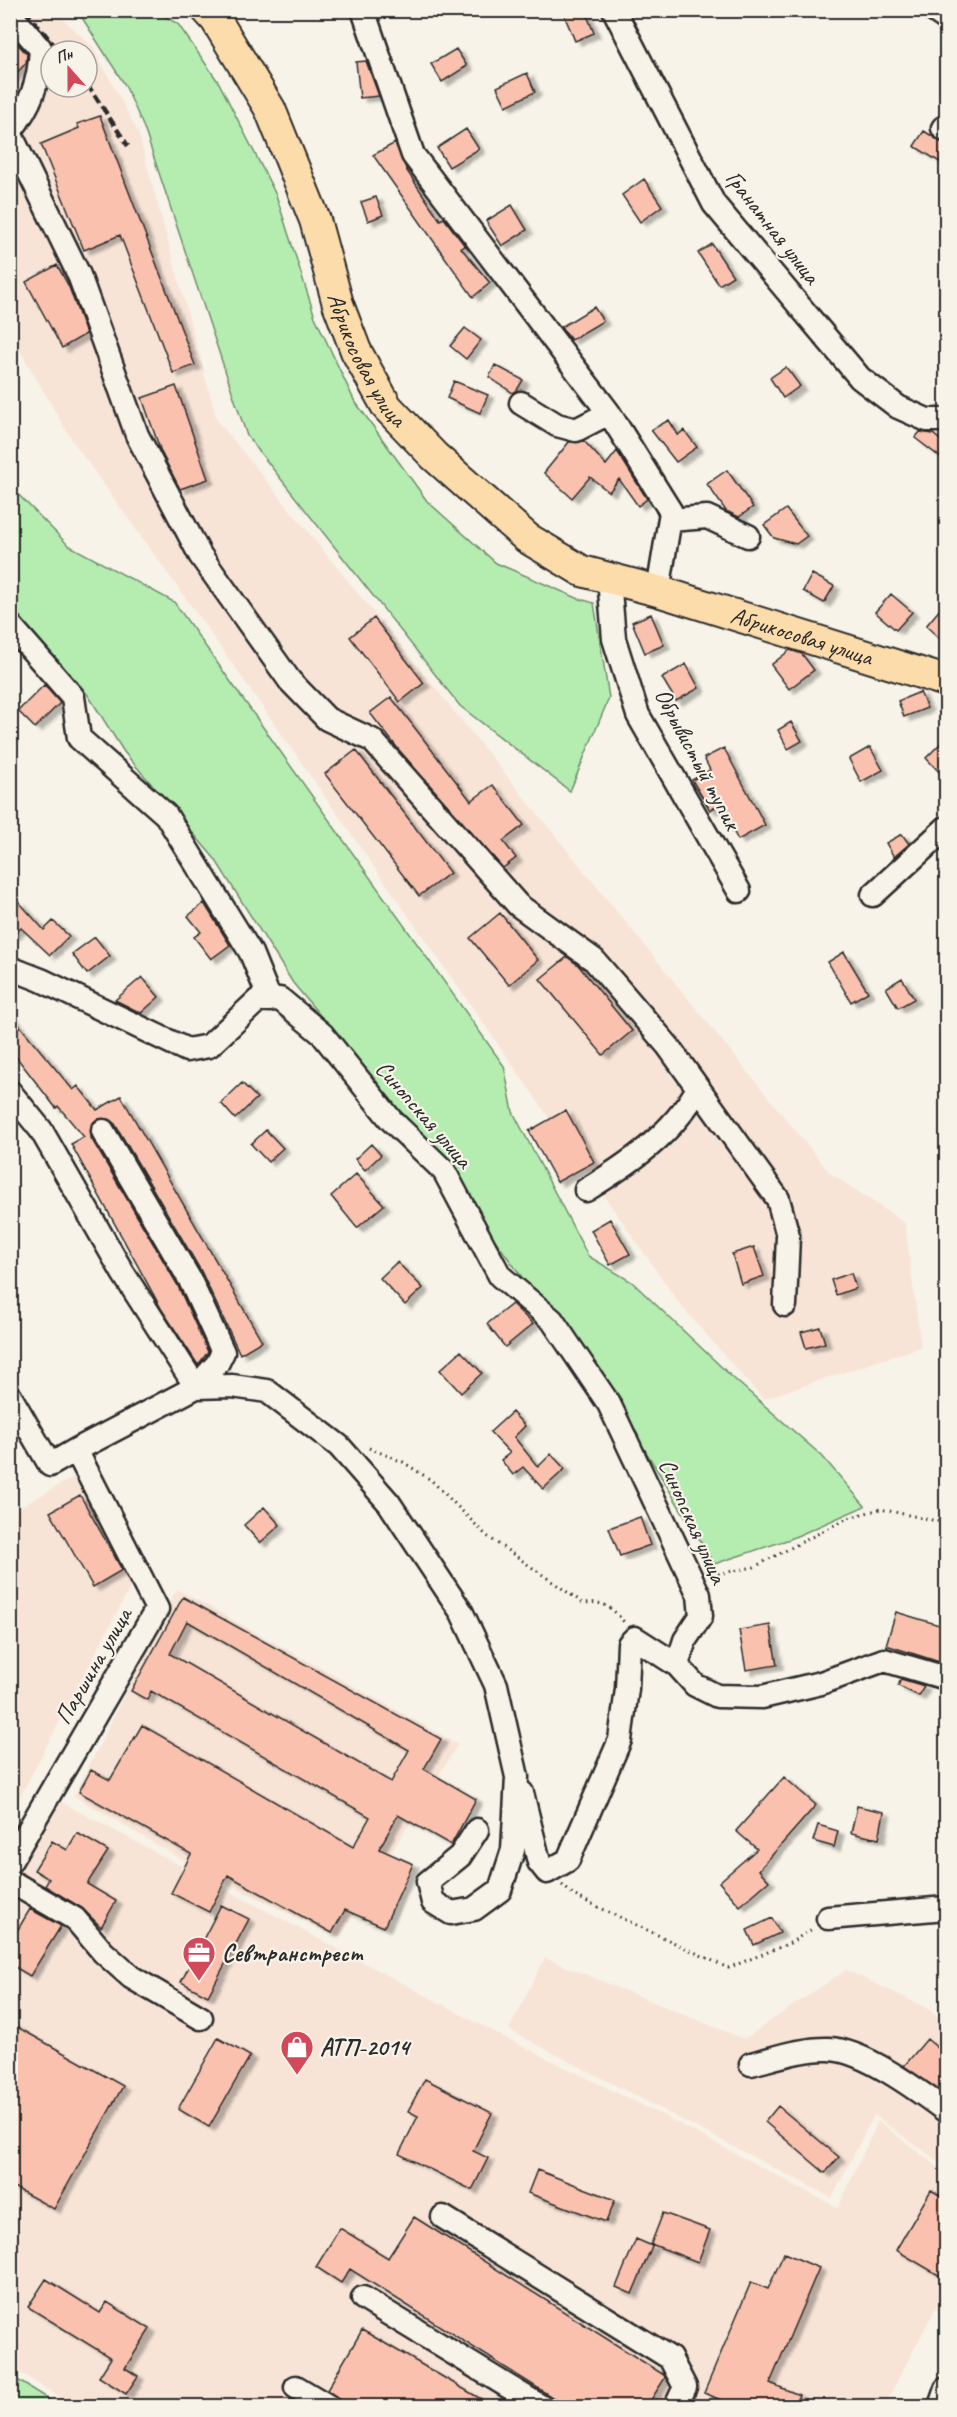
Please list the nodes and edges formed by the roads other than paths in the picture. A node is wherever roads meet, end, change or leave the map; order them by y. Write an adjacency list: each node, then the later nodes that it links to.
1 (207, 10): 13 (main road, Абрикосовая улица)
2 (614, 10): 10 (street, Гранатная улица)
3 (933, 10): 6 (street)
4 (367, 12): 9 (street)
5 (10, 14): 7 (street)
6 (946, 19)
7 (10, 133): 22 (street)
8 (521, 403): 9 (street)
9 (609, 413): 11 (street)
10 (946, 420)
11 (670, 520): 12 (street); 14 (street)
12 (748, 536)
13 (609, 578): 14 (main road, Абрикосовая улица); 18 (street, Обрывистый тупик)
14 (658, 591): 16 (main road, Абрикосовая улица)
15 (10, 626): 21 (street)
16 (946, 681)
17 (946, 828): 19 (street)
18 (739, 891)
19 (873, 895)
20 (10, 968): 21 (street)
21 (270, 1000): 30 (street, Синопская улица)
22 (698, 1088): 25 (street); 26 (street)
23 (10, 1092): 27 (street)
24 (103, 1131): 27 (street)
25 (586, 1190)
26 (785, 1305)
27 (196, 1387): 29 (street); 32 (street)
28 (10, 1396): 29 (street)
29 (79, 1456): 34 (street, Паршина улица)
30 (677, 1665): 31 (street); 32 (street)
31 (946, 1678)
32 (517, 1777): 33 (street)
33 (477, 1830)
34 (10, 1862)
35 (10, 1881): 38 (street)
36 (946, 1908): 37 (street)
37 (828, 1918)
38 (201, 2018)
39 (752, 2064): 40 (street)
40 (946, 2111)
41 (443, 2217): 47 (street)
42 (363, 2298): 46 (street)
43 (296, 2387): 45 (street)
44 (946, 2389): 48 (street)
45 (328, 2406)
46 (540, 2406)
47 (675, 2406)
48 (940, 2406)

